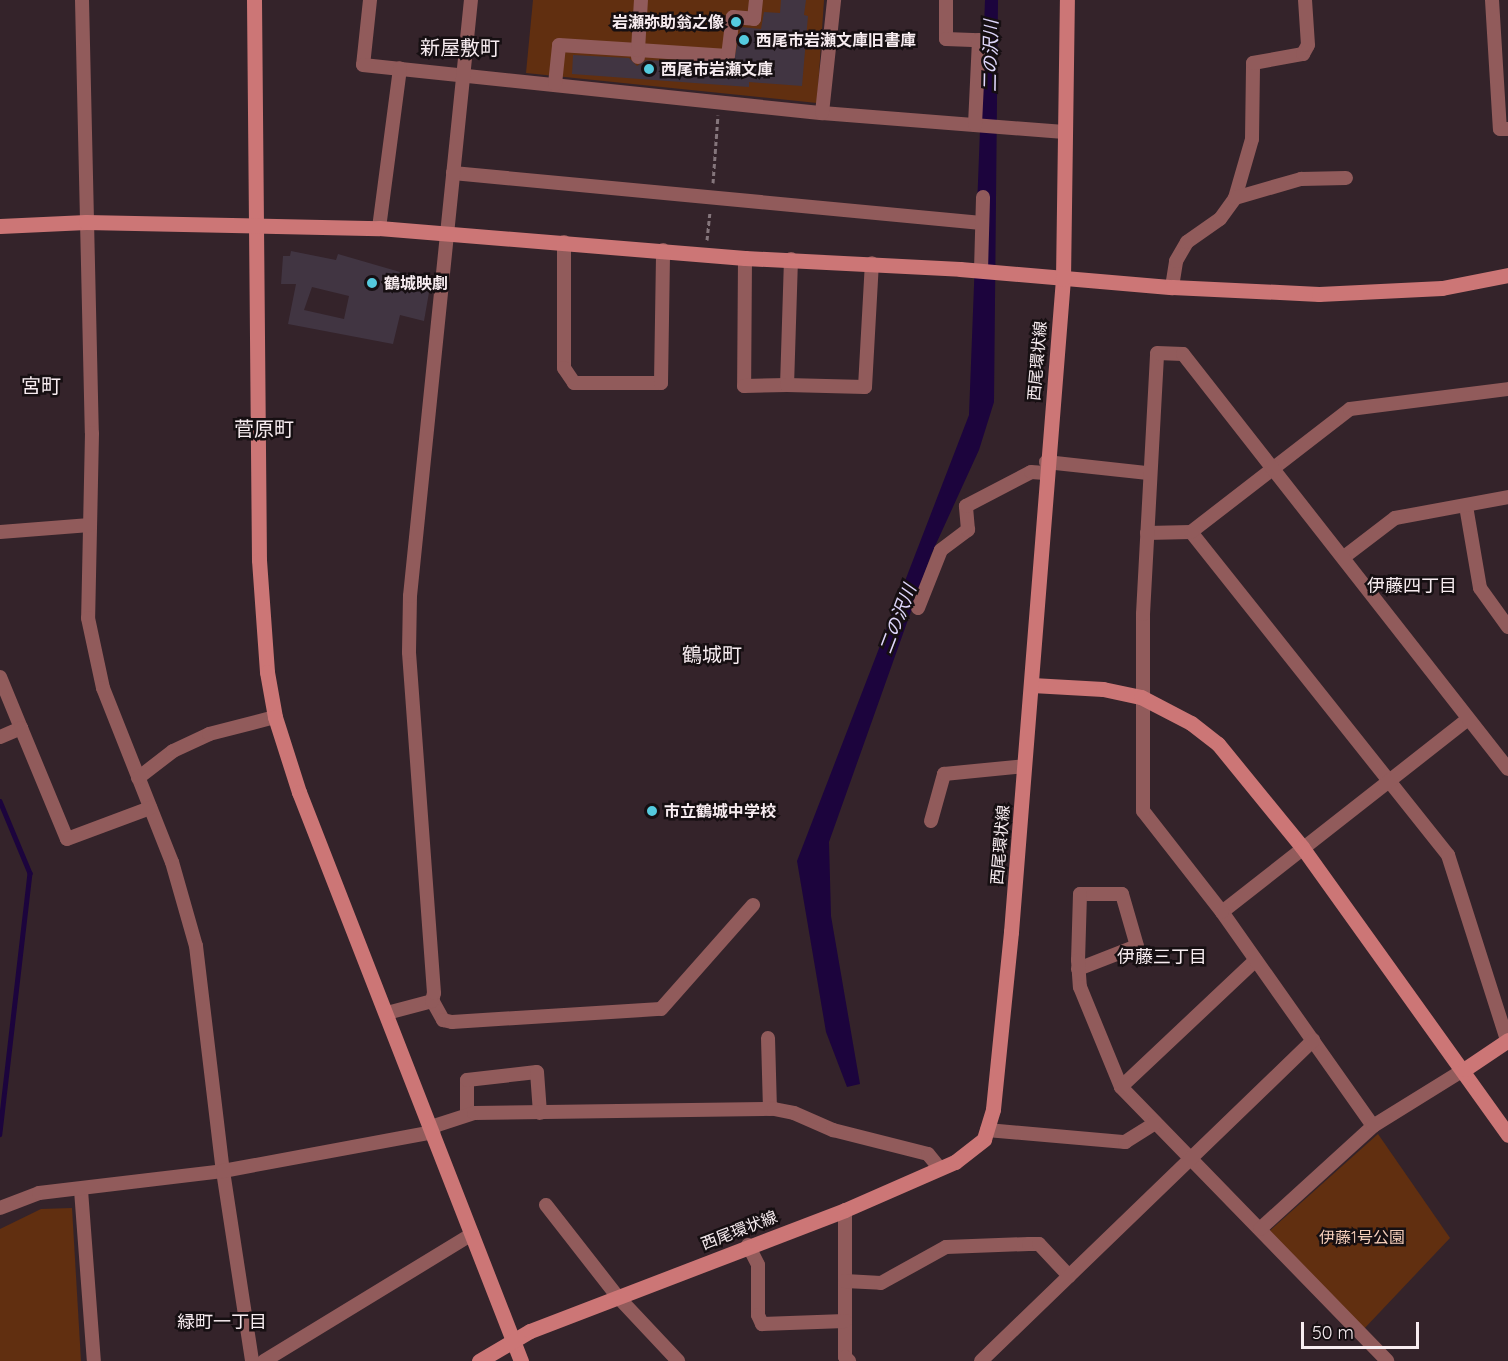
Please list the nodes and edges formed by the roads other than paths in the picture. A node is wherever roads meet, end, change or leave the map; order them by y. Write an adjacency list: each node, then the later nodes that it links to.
1 (82, 0): 24 (street)
2 (254, 0): 25 (street)
3 (370, 0): 13 (street)
4 (471, 0): 14 (street)
5 (641, 0): 12 (street)
6 (756, 0): 12 (street)
7 (834, 0): 16 (street)
8 (946, 0): 17 (street)
9 (1067, 0): 19 (street, 西尾環状線)
10 (1305, 0): 23 (street)
11 (1492, 0): 18 (street)
12 (638, 53): 15 (street)
13 (400, 68): 14 (street); 28 (street)
14 (462, 73): 15 (street); 20 (street)
15 (555, 84): 16 (street)
16 (822, 113): 17 (street)
17 (975, 125): 19 (street)
18 (1508, 129)
19 (1064, 132): 37 (street, 西尾環状線)
20 (453, 174): 26 (street); 29 (street)
21 (1346, 178): 23 (street)
22 (983, 197): 26 (street)
23 (1235, 198): 38 (street)
24 (86, 222): 25 (street); 27 (street); 46 (street)
25 (257, 223): 28 (street); 56 (street)
26 (982, 223): 35 (street)
27 (0, 226)
28 (379, 228): 29 (street)
29 (447, 234): 30 (street); 71 (street)
30 (564, 242): 31 (street); 31 (street)
31 (663, 250): 32 (street)
32 (745, 258): 33 (street); 39 (street)
33 (791, 259): 34 (street); 39 (street)
34 (872, 263): 35 (street); 39 (street)
35 (981, 270): 37 (street)
36 (1508, 274): 38 (street)
37 (1063, 279): 38 (street); 41 (street, 西尾環状線)
38 (1172, 287)
39 (787, 385)
40 (1508, 388): 42 (street)
41 (1046, 467): 43 (street); 51 (street); 54 (street, 西尾環状線)
42 (1273, 471): 43 (street); 48 (street); 50 (street)
43 (1148, 472): 49 (street)
44 (1508, 497): 45 (street)
45 (1466, 506): 50 (street); 52 (street)
46 (90, 525): 47 (street); 62 (street)
47 (0, 532)
48 (1191, 532): 49 (street); 63 (street)
49 (1147, 534): 55 (street)
50 (1344, 557): 57 (street)
51 (918, 608)
52 (1508, 627)
53 (0, 677): 58 (street)
54 (1032, 685): 55 (street); 60 (street, 西尾環状線)
55 (1141, 697): 66 (street); 68 (street)
56 (275, 717): 62 (street); 72 (street)
57 (1467, 720): 61 (street); 63 (street)
58 (21, 728): 59 (street); 64 (street)
59 (0, 737)
60 (1025, 766): 65 (street); 84 (street, 西尾環状線)
61 (1508, 769)
62 (138, 778): 64 (street)
63 (1386, 782): 66 (street); 75 (street)
64 (150, 808): 88 (street)
65 (931, 820)
66 (1302, 847): 68 (street); 76 (street)
67 (753, 905): 71 (street)
68 (1222, 912): 69 (street)
69 (1256, 960): 74 (street); 77 (street)
70 (1078, 969): 70 (street); 77 (street)
71 (432, 1000): 72 (street)
72 (387, 1013): 83 (street)
73 (768, 1038): 78 (street)
74 (1313, 1040): 82 (street); 86 (street)
75 (1507, 1040): 76 (street)
76 (1465, 1069): 82 (street); 85 (street)
77 (1121, 1087): 81 (street)
78 (770, 1109): 79 (street); 87 (street)
79 (540, 1113): 80 (street); 80 (street)
80 (467, 1114): 83 (street)
81 (1155, 1123): 84 (street); 86 (street)
82 (1373, 1125): 93 (street)
83 (432, 1129): 88 (street); 94 (street)
84 (987, 1130): 87 (street, 西尾環状線)
85 (1508, 1135)
86 (1190, 1157): 93 (street); 96 (street)
87 (940, 1169): 92 (street, 西尾環状線)
88 (223, 1171): 89 (street); 103 (street)
89 (81, 1190): 91 (street); 102 (street)
90 (546, 1205): 98 (street)
91 (0, 1208)
92 (844, 1210): 95 (street, 西尾環状線); 97 (street)
93 (1260, 1229): 109 (street)
94 (472, 1234): 100 (street); 104 (street)
95 (748, 1245): 98 (street, 西尾環状線); 99 (street)
96 (1069, 1276): 97 (street); 108 (street)
97 (845, 1281): 99 (street)
98 (618, 1297): 100 (street, 西尾環状線); 107 (street)
99 (845, 1321): 101 (street)
100 (513, 1341): 105 (street, 西尾環状線); 106 (street)
101 (846, 1360)
102 (94, 1361)
103 (252, 1361)
104 (264, 1361)
105 (479, 1361)
106 (521, 1361)
107 (678, 1361)
108 (981, 1361)
109 (1387, 1361)

